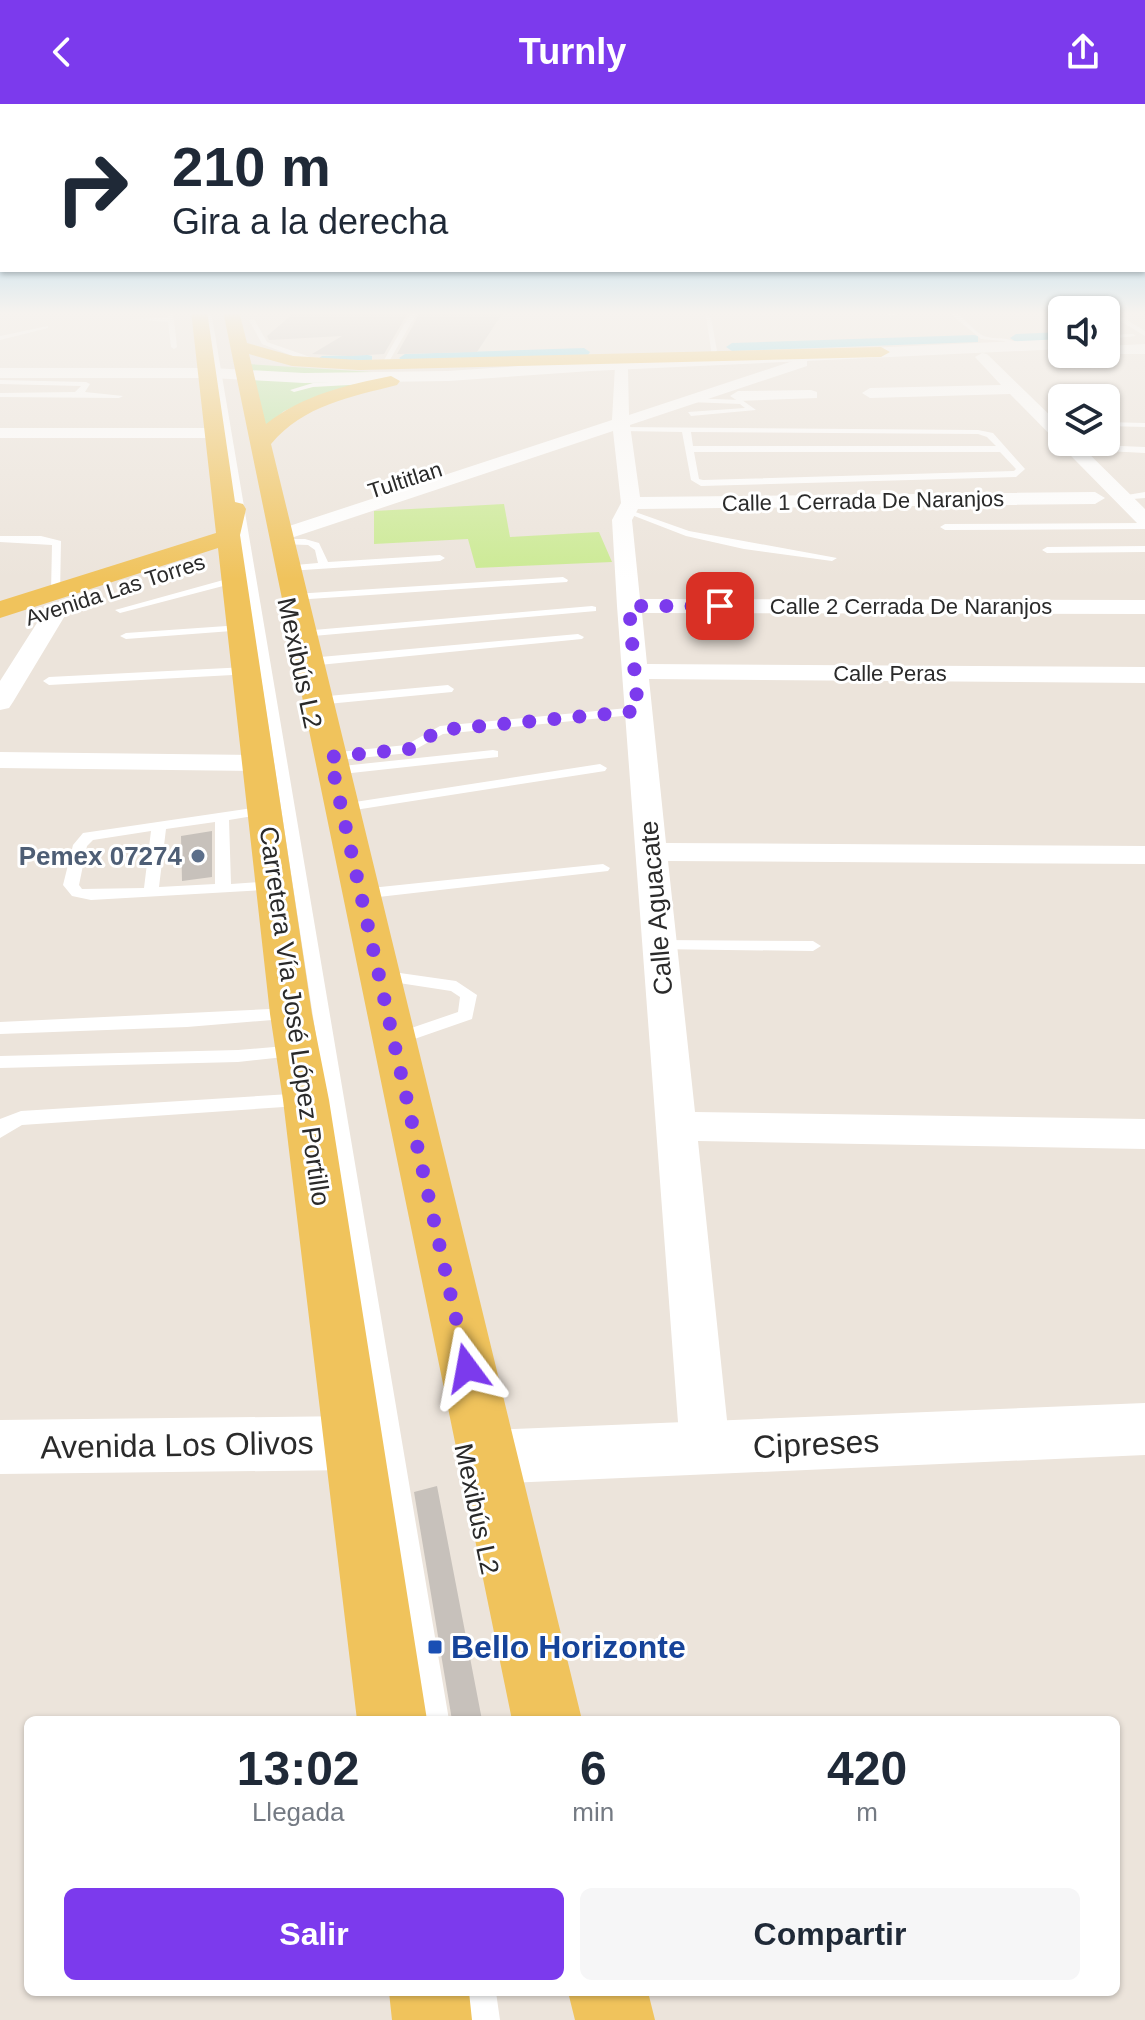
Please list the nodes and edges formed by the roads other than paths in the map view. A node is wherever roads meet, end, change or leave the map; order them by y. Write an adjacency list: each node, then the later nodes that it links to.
1 (218, 400): 19 (main road, Carretera Vía José López Portillo)
2 (224, 400): 37 (main road)
3 (232, 400): 37 (lane, Mexibús L2)
4 (243, 400): 87 (lane, Mexibús L2)
5 (248, 400): 20 (main road, Carretera Vía José López Portillo)
6 (320, 400): 20 (main road)
7 (621, 400): 14 (street, Calle Aguacate)
8 (671, 400): 14 (street, Tultitlan)
9 (703, 400): 12 (street, Tultitlan)
10 (740, 400): 12 (street, Tultitlan)
11 (1028, 400): 13 (street)
12 (693, 404): 12 (lane); 14 (street, Tultitlan)
13 (1048, 417)
14 (622, 420): 17 (lane); 29 (street, Calle Aguacate); 37 (street, Tultitlan)
15 (1120, 424): 16 (lane)
16 (1145, 425)
17 (686, 429): 22 (lane); 23 (lane)
18 (0, 433): 19 (street)
19 (214, 433): 37 (main road, Carretera Vía José López Portillo)
20 (260, 444): 37 (main road, Carretera Vía José López Portillo)
21 (1120, 447): 24 (lane)
22 (689, 449): 23 (lane); 23 (lane)
23 (1002, 449)
24 (1145, 450)
25 (1080, 456): 27 (street)
26 (1145, 495): 27 (lane)
27 (1120, 497): 30 (street)
28 (1095, 498): 29 (street, Calle 1 Cerrada De Naranjos)
29 (629, 506): 36 (lane); 40 (street, Calle Aguacate)
30 (1145, 523): 31 (lane)
31 (945, 527)
32 (0, 539): 39 (lane)
33 (1145, 549): 34 (lane)
34 (1047, 550)
35 (440, 558): 37 (lane)
36 (832, 558)
37 (273, 571): 38 (lane); 39 (main road, Avenida Las Torres); 42 (lane); 44 (lane); 46 (main road, Carretera Vía José López Portillo); 48 (lane); 54 (lane); 61 (main road, Carretera Vía José López Portillo); 94 (lane, Mexibús L2)
38 (563, 580)
39 (57, 600): 43 (main road, Avenida Las Torres); 45 (main road, Avenida Las Torres); 49 (street)
40 (629, 606): 41 (street, Calle 2 Cerrada De Naranjos); 51 (street, Calle Aguacate)
41 (1145, 607)
42 (592, 609)
43 (0, 610)
44 (120, 610)
45 (0, 628)
46 (241, 628): 47 (lane); 50 (main road, Carretera Vía José López Portillo)
47 (126, 636)
48 (578, 637)
49 (13, 660): 55 (street)
50 (247, 671): 53 (lane); 59 (main road, Carretera Vía José López Portillo)
51 (635, 671): 52 (street, Calle Peras); 56 (street, Calle Aguacate)
52 (1145, 675)
53 (49, 681)
54 (448, 689)
55 (0, 702)
56 (638, 711): 61 (lane); 65 (street, Calle Aguacate)
57 (493, 754): 61 (lane)
58 (0, 760): 59 (street)
59 (260, 763): 62 (main road, Carretera Vía José López Portillo)
60 (600, 768): 61 (lane)
61 (335, 779): 71 (main road, Carretera Vía José López Portillo)
62 (266, 810): 63 (lane); 68 (main road, Carretera Vía José López Portillo)
63 (222, 816): 64 (lane); 69 (lane)
64 (159, 824): 70 (lane); 70 (lane)
65 (651, 852): 66 (street); 72 (street, Calle Aguacate)
66 (1145, 855)
67 (603, 868): 71 (lane)
68 (277, 886): 69 (lane); 78 (main road, Carretera Vía José López Portillo)
69 (223, 888): 70 (lane)
70 (151, 892)
71 (361, 894): 74 (main road, Carretera Vía José López Portillo)
72 (659, 945): 73 (lane); 84 (street, Calle Aguacate)
73 (813, 946)
74 (379, 975): 79 (main road, Carretera Vía José López Portillo); 79 (lane)
75 (187, 1021): 76 (lane); 78 (lane); 80 (lane)
76 (46, 1026): 77 (lane); 81 (lane)
77 (0, 1028)
78 (294, 1032): 80 (lane); 83 (main road, Carretera Vía José López Portillo)
79 (394, 1040): 92 (main road, Carretera Vía José López Portillo)
80 (190, 1057): 81 (lane)
81 (39, 1061): 82 (lane)
82 (0, 1062)
83 (306, 1100): 85 (lane); 89 (main road, Carretera Vía José López Portillo)
84 (676, 1126): 86 (street); 91 (street, Calle Aguacate)
85 (0, 1131)
86 (1145, 1134)
87 (424, 1253)
88 (1145, 1429): 91 (street, Cipreses)
89 (354, 1443): 90 (street, Avenida Los Olivos); 93 (main road, Carretera Vía José López Portillo)
90 (0, 1447)
91 (705, 1449): 92 (street, Cipreses)
92 (487, 1457): 95 (main road, Carretera Vía José López Portillo)
93 (391, 1716)
94 (434, 1716)
95 (546, 1716)
96 (429, 1996): 100 (main road)
97 (481, 1996): 101 (lane)
98 (579, 1996): 102 (lane)
99 (609, 1996): 103 (main road)
100 (432, 2020)
101 (484, 2020)
102 (584, 2020)
103 (615, 2020)

